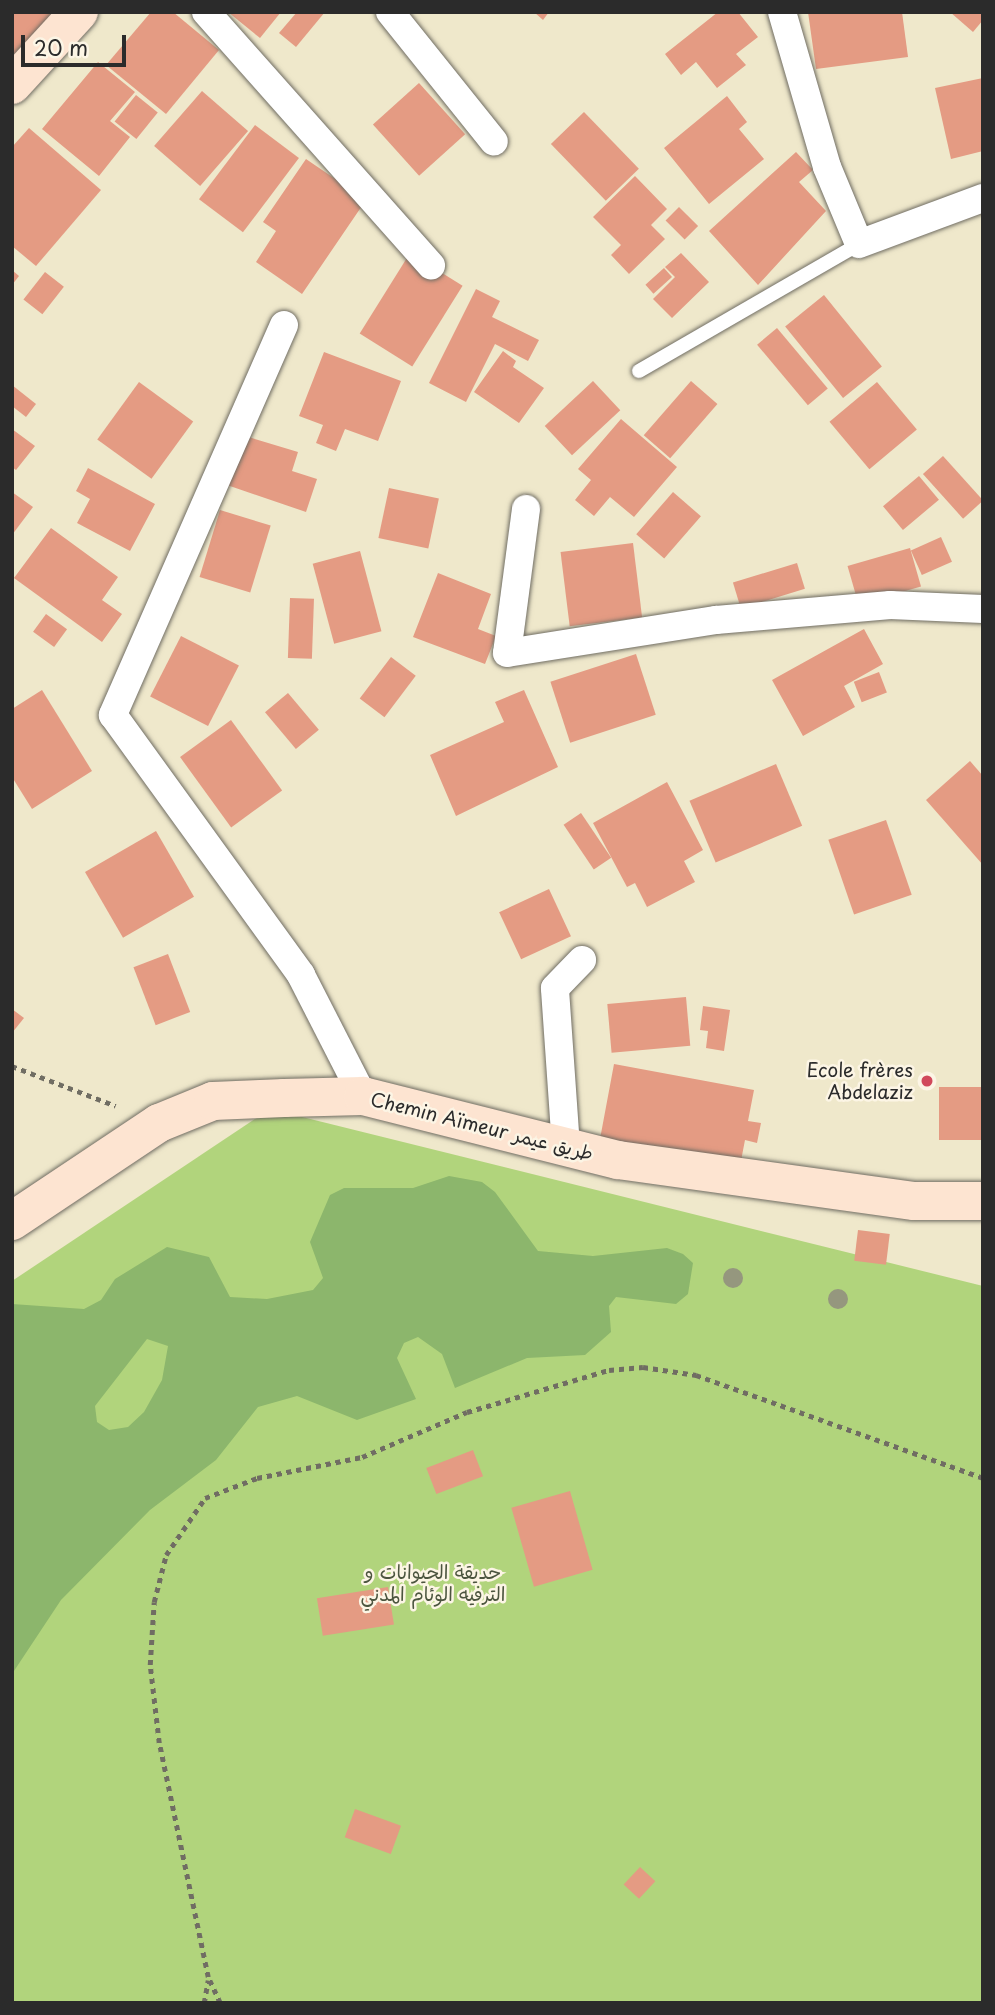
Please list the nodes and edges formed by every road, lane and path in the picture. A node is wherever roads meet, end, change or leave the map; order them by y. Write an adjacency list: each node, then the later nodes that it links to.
1 (79, 12): 5 (street)
2 (206, 12): 9 (street)
3 (390, 12): 6 (street)
4 (782, 12): 8 (street)
5 (12, 85)
6 (494, 142)
7 (983, 198): 8 (street)
8 (859, 244): 11 (lane)
9 (431, 265)
10 (284, 325): 16 (street)
11 (639, 371)
12 (526, 509): 13 (street)
13 (983, 609)
14 (582, 960): 18 (street)
15 (12, 1066): 17 (path)
16 (363, 1096): 17 (street, Chemin Aïmeur طريق عيمر); 18 (street, Chemin Aïmeur طريق عيمر)
17 (159, 1123): 20 (street, Chemin Aïmeur طريق عيمر)
18 (566, 1147): 19 (street, Chemin Aïmeur طريق عيمر)
19 (983, 1201)
20 (12, 1221)
21 (983, 1478): 22 (path)
22 (208, 1977): 23 (path); 24 (path)
23 (204, 2003)
24 (220, 2003)

